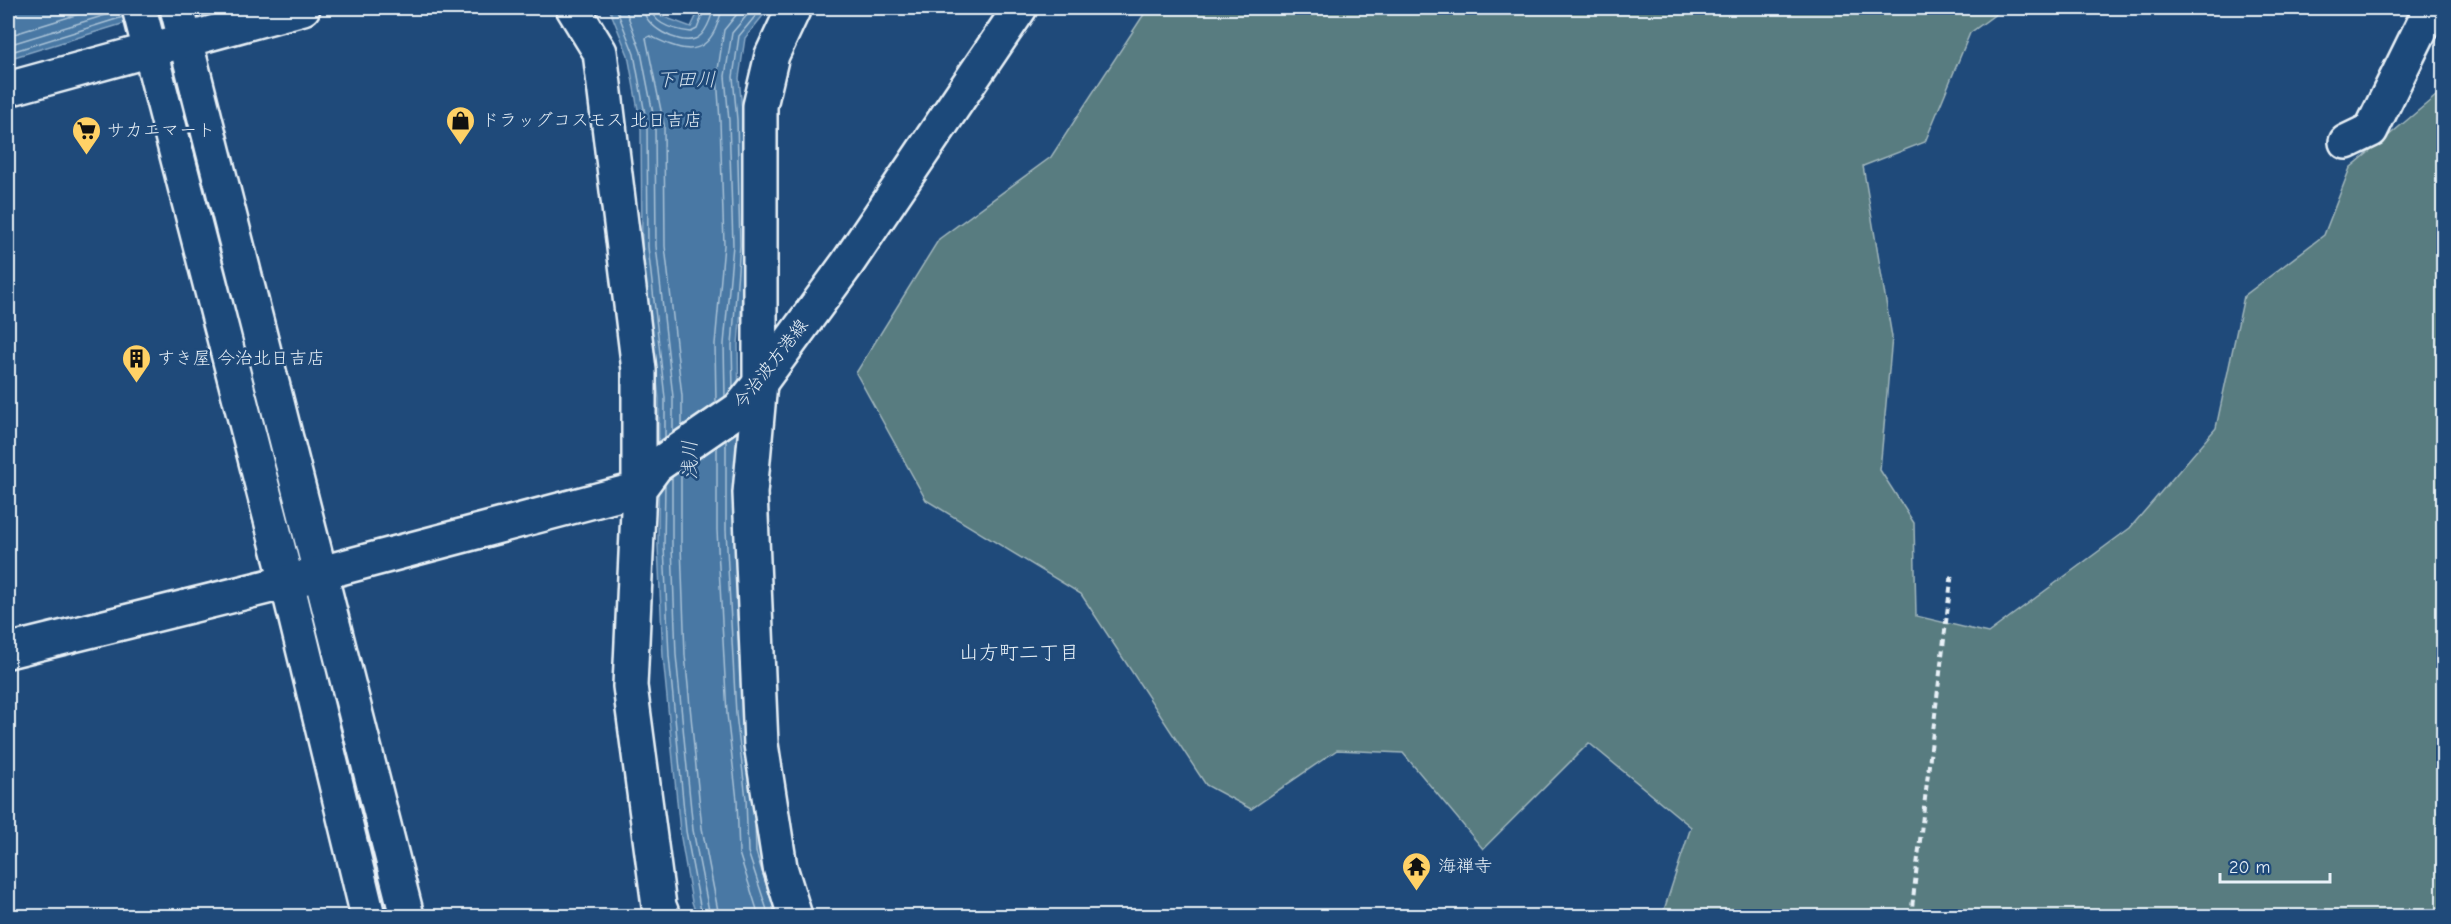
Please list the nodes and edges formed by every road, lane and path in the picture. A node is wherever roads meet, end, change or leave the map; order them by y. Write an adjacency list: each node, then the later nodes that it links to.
1 (139, 8): 8 (street)
2 (303, 8): 7 (street)
3 (573, 8): 12 (street)
4 (794, 8): 11 (street)
5 (1020, 8): 11 (street, 今治波方港線)
6 (2431, 8): 10 (street)
7 (182, 27): 8 (street); 13 (street)
8 (150, 47): 9 (street); 15 (street)
9 (8, 89)
10 (2346, 142)
11 (760, 383): 12 (street, 今治波方港線); 20 (street)
12 (647, 478): 13 (street, 今治波方港線); 19 (street)
13 (321, 572): 15 (street, 今治波方港線); 18 (street)
14 (1952, 572): 21 (path)
15 (287, 582): 16 (street, 今治波方港線); 17 (street)
16 (8, 651)
17 (368, 916)
18 (407, 916)
19 (663, 916)
20 (795, 916)
21 (1911, 916)

